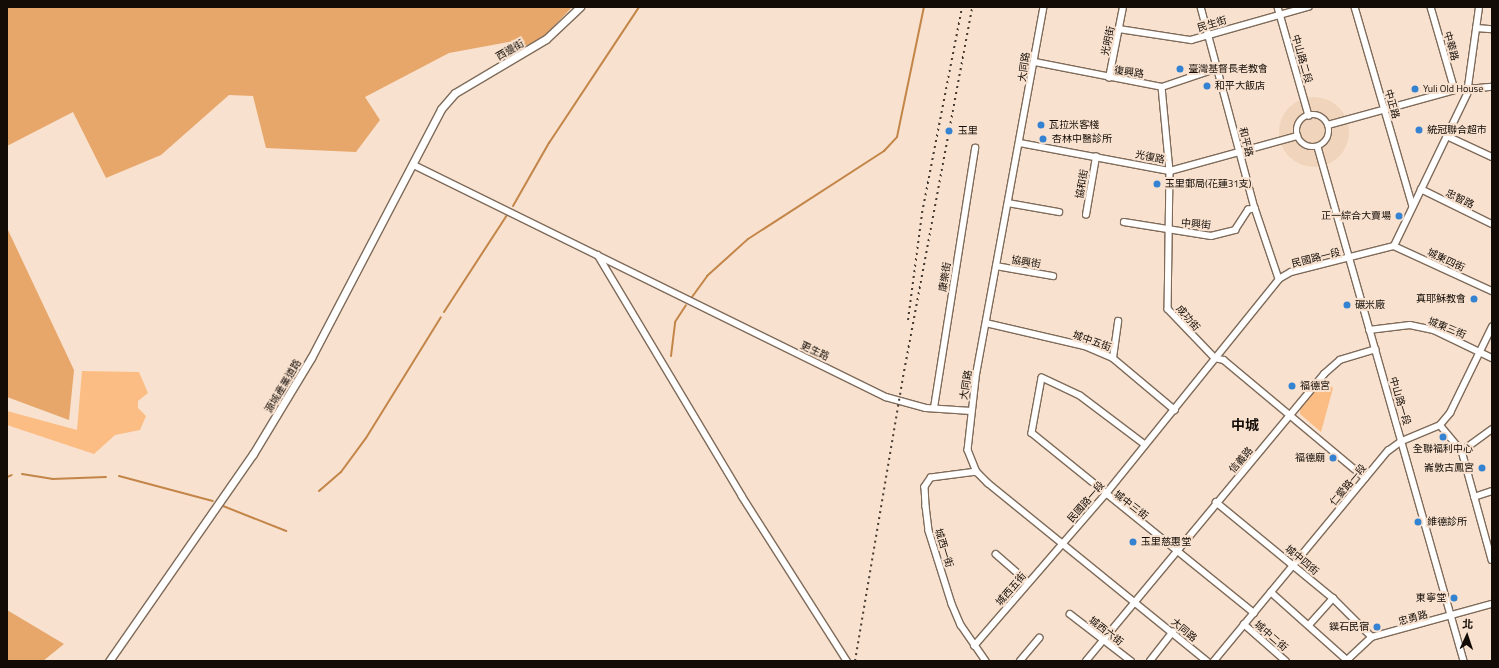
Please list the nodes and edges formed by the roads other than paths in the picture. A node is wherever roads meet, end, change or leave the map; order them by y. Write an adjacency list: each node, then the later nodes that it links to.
1 (580, 7): 22 (street, 西邊街)
2 (1044, 7): 15 (street, 大同路)
3 (1123, 7): 12 (street, 光明街)
4 (1201, 7): 14 (street, 和平路)
5 (1278, 7): 10 (street, 中山路二段)
6 (1308, 7): 10 (street, 民生街)
7 (1355, 7): 23 (street, 中正路)
8 (1431, 7): 21 (street, 中華路)
9 (1479, 7): 11 (street)
10 (1280, 14): 14 (street, 民生街); 24 (street, 中山路二段)
11 (1476, 28): 13 (street); 20 (street)
12 (1119, 29): 14 (street, 民生街); 17 (street, 光明街)
13 (1492, 29)
14 (1209, 36): 16 (street, 和平路)
15 (1035, 62): 17 (street, 復興路); 28 (street, 大同路)
16 (1218, 68): 18 (street, 復興路); 31 (street, 和平路)
17 (1109, 78): 18 (street, 復興路)
18 (1162, 87): 35 (street, 成功街)
19 (1492, 87): 20 (street)
20 (1467, 88): 21 (street); 27 (street)
21 (1455, 90): 23 (street)
22 (446, 104): 34 (street, 源城產業道路)
23 (1384, 110): 25 (street); 38 (street, 中正路)
24 (1309, 116): 25 (street); 26 (street)
25 (1328, 125): 29 (street)
26 (1297, 136): 29 (street); 31 (street, 光復路)
27 (1447, 136): 33 (street); 36 (street)
28 (1020, 143): 32 (street, 光復路); 37 (street, 大同路)
29 (1318, 147): 47 (street, 中山路一段)
30 (975, 148): 61 (street, 康樂街)
31 (1239, 151): 35 (street, 光復路); 39 (street, 和平路)
32 (1096, 157): 35 (street, 光復路); 41 (street, 協和街)
33 (1492, 157)
34 (414, 165): 46 (street, 更生路); 98 (street, 源城產業道路)
35 (1170, 170): 44 (street, 成功街)
36 (1421, 189): 38 (street); 43 (street, 忠智路)
37 (1008, 203): 40 (street); 48 (street, 大同路)
38 (1413, 206): 45 (street)
39 (1255, 208): 44 (street, 中興街); 50 (street, 和平路)
40 (1060, 212)
41 (1086, 215)
42 (1124, 222): 44 (street, 中興街)
43 (1492, 224)
44 (1170, 231): 59 (street, 成功街)
45 (1394, 246): 47 (street, 民國路一段); 51 (street, 城東四街)
46 (598, 255): 61 (street, 更生路); 99 (street)
47 (1349, 258): 50 (street, 民國路一段); 55 (street, 中山路一段)
48 (996, 266): 49 (street, 協興街); 53 (street, 大同路)
49 (1053, 276)
50 (1279, 279): 59 (street, 民國路一段)
51 (1492, 291)
52 (1118, 321): 58 (street)
53 (986, 323): 58 (street, 城中五街); 63 (street, 大同路)
54 (1492, 328): 57 (street)
55 (1370, 330): 56 (street, 中山路一段); 57 (street, 城東三街)
56 (1375, 349): 64 (street, 信義路); 67 (street, 中山路一段)
57 (1480, 352): 60 (street, 城東三街); 65 (street)
58 (1114, 358): 62 (street, 城中五街)
59 (1215, 358): 62 (street, 民國路一段); 64 (street, 成功街)
60 (1492, 358)
61 (934, 408): 63 (street, 更生路)
62 (1175, 410): 68 (street, 民國路一段)
63 (971, 411): 70 (street, 大同路)
64 (1288, 414): 71 (street, 成功街); 75 (street, 信義路)
65 (1440, 425): 67 (street, 仁愛路一段); 69 (street)
66 (1492, 429): 69 (street)
67 (1402, 441): 71 (street, 仁愛路一段); 89 (street, 中山路一段)
68 (1145, 445): 73 (street, 民國路一段); 73 (street, 城中三街)
69 (1462, 451): 74 (street)
70 (977, 472): 76 (street, 大同路); 96 (street, 城西一街)
71 (1365, 478): 81 (street, 仁愛路一段)
72 (1492, 491): 74 (street)
73 (1105, 495): 76 (street, 民國路一段); 78 (street, 城中三街)
74 (1474, 497): 77 (street)
75 (1216, 502): 78 (street, 信義路); 81 (street, 城中四街)
76 (1062, 543): 82 (street, 城西五街); 85 (street, 大同路)
77 (1490, 545): 80 (street)
78 (1176, 551): 85 (street, 信義路); 87 (street, 城中三街)
79 (996, 554): 82 (street)
80 (1492, 560)
81 (1294, 564): 83 (street, 仁愛路一段); 84 (street, 城中四街)
82 (1028, 582): 96 (street, 城西五街)
83 (1271, 592): 87 (street, 仁愛路一段); 91 (street)
84 (1333, 598): 91 (street); 93 (street, 城中四街)
85 (1135, 602): 92 (street, 大同路); 95 (street, 信義路)
86 (1492, 604): 89 (street, 忠勇路)
87 (1254, 613): 90 (street, 仁愛路一段)
88 (1070, 614): 95 (street, 城西六街)
89 (1452, 617): 93 (street, 忠勇路); 108 (street, 中山路一段)
90 (1244, 624): 106 (street, 仁愛路一段); 107 (street, 城中二街)
91 (1309, 626): 97 (street)
92 (1173, 632): 104 (street); 105 (street, 大同路)
93 (1372, 637): 97 (street, 忠勇路)
94 (1039, 638): 101 (street)
95 (1104, 641): 102 (street, 信義路); 103 (street, 城西六街)
96 (974, 646): 100 (street, 城西一街)
97 (1347, 660)
98 (109, 661)
99 (847, 661)
100 (986, 661)
101 (1020, 661)
102 (1086, 661)
103 (1131, 661)
104 (1150, 661)
105 (1207, 661)
106 (1214, 661)
107 (1286, 661)
108 (1464, 661)

